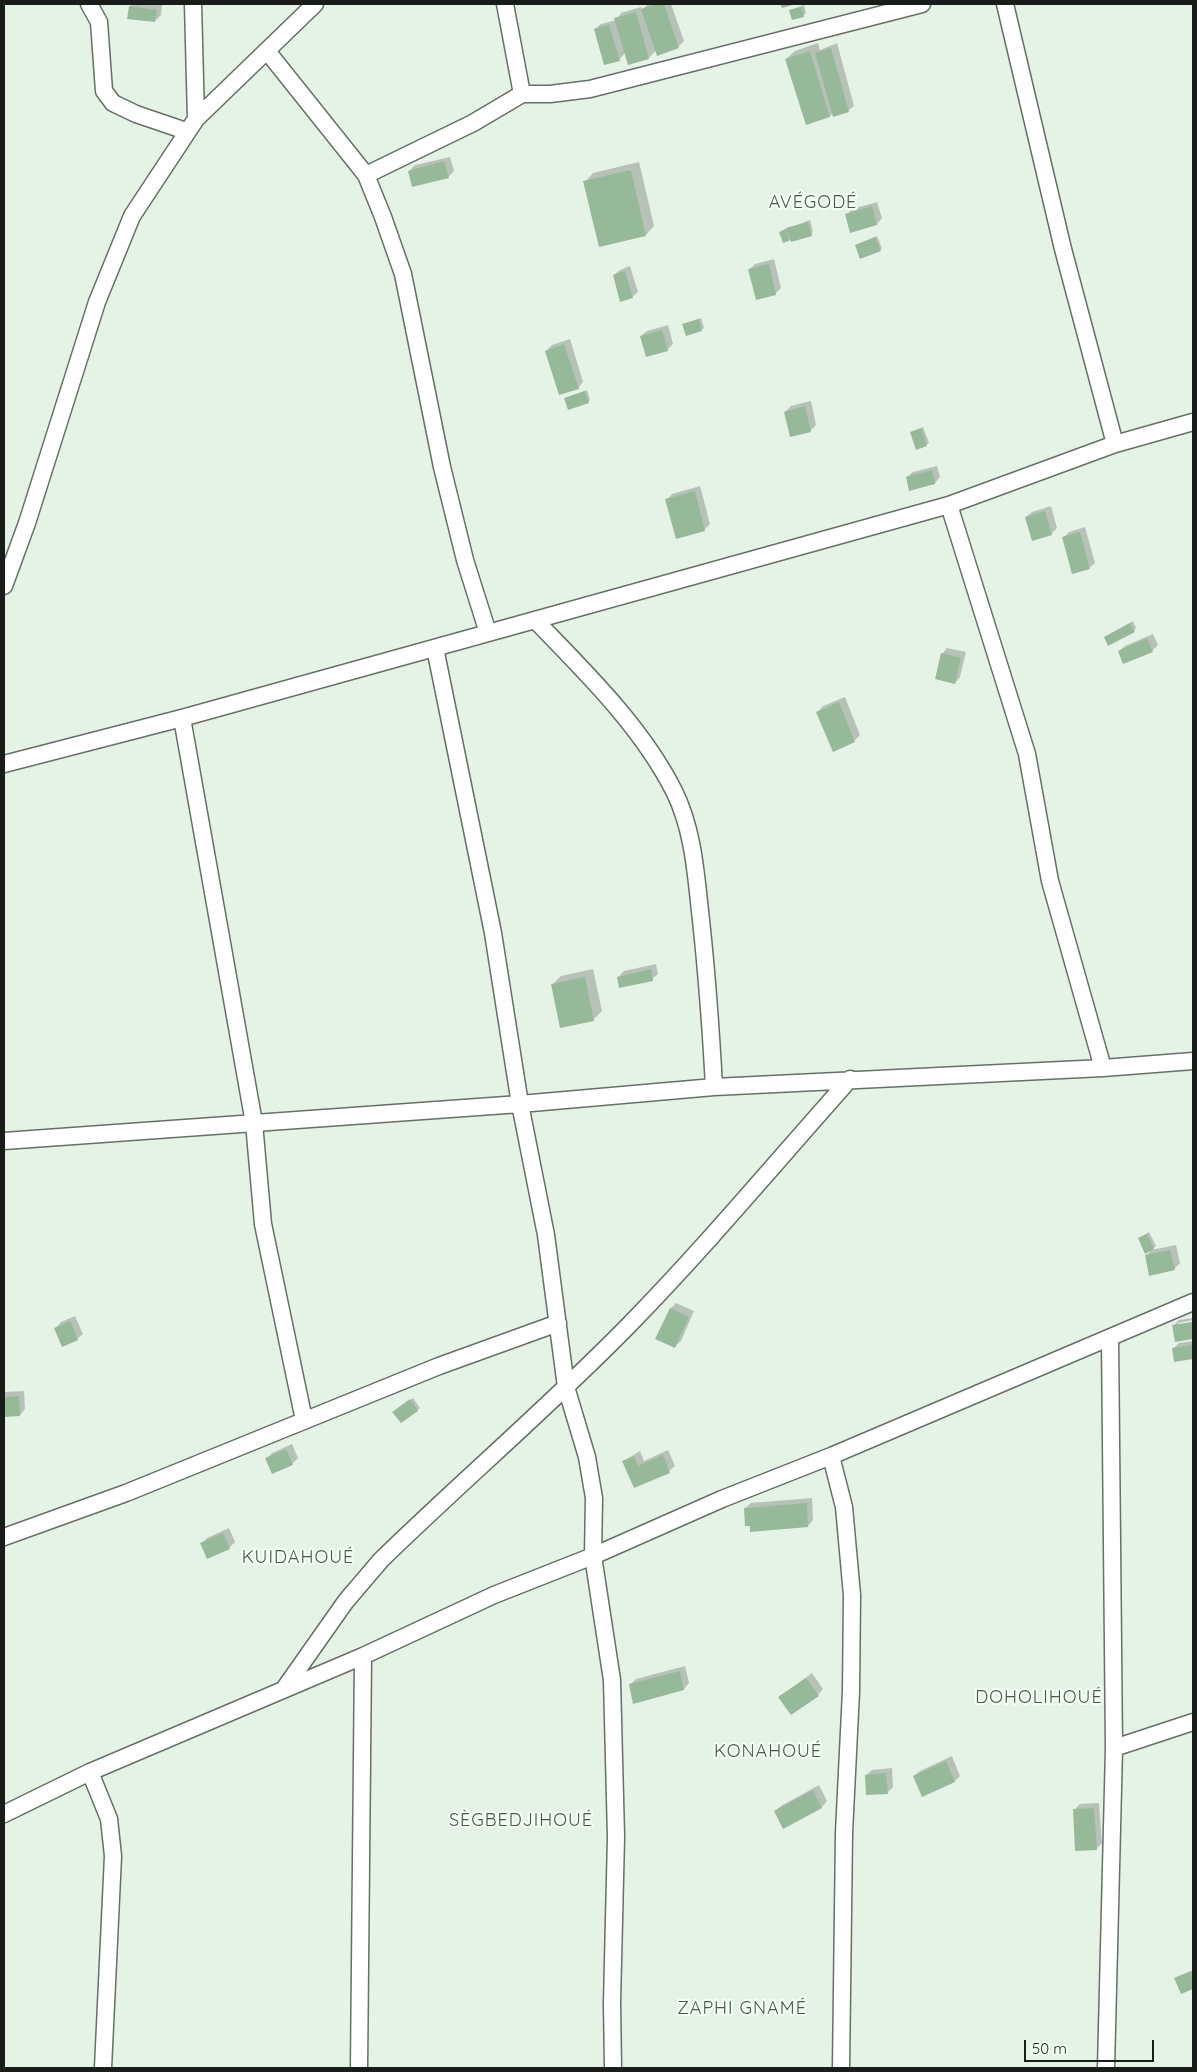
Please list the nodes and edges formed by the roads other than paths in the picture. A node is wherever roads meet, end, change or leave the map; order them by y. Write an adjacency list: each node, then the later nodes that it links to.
1 (89, 4): 9 (street)
2 (193, 4): 9 (street)
3 (315, 4): 7 (street)
4 (505, 4): 8 (street)
5 (922, 4): 8 (street)
6 (1005, 4): 12 (street)
7 (267, 51): 9 (street); 10 (street)
8 (522, 94): 10 (street)
9 (191, 125): 14 (street)
10 (366, 175): 16 (street)
11 (1193, 422): 12 (street)
12 (1115, 444): 13 (street)
13 (949, 506): 15 (street); 21 (street)
14 (4, 586)
15 (536, 621): 16 (street); 23 (street)
16 (488, 633): 17 (street)
17 (435, 648): 18 (street); 24 (street)
18 (182, 718): 19 (street); 25 (street)
19 (4, 764)
20 (1193, 1060): 21 (street)
21 (1103, 1068): 22 (street)
22 (850, 1079): 23 (street); 30 (street)
23 (714, 1087): 24 (street)
24 (520, 1104): 25 (street); 28 (street)
25 (254, 1123): 26 (street); 31 (street)
26 (4, 1141)
27 (1193, 1302): 29 (street)
28 (558, 1323): 30 (street); 31 (street)
29 (1110, 1338): 32 (street); 38 (street)
30 (566, 1387): 34 (street); 36 (street)
31 (304, 1420): 33 (street)
32 (831, 1456): 34 (street); 44 (street)
33 (4, 1537)
34 (592, 1556): 35 (street); 43 (street)
35 (363, 1656): 36 (street); 42 (street)
36 (284, 1689): 39 (street)
37 (1193, 1722): 38 (street)
38 (1114, 1748): 45 (street)
39 (90, 1772): 40 (street); 41 (street)
40 (4, 1814)
41 (103, 2068)
42 (359, 2068)
43 (613, 2068)
44 (841, 2068)
45 (1106, 2068)

